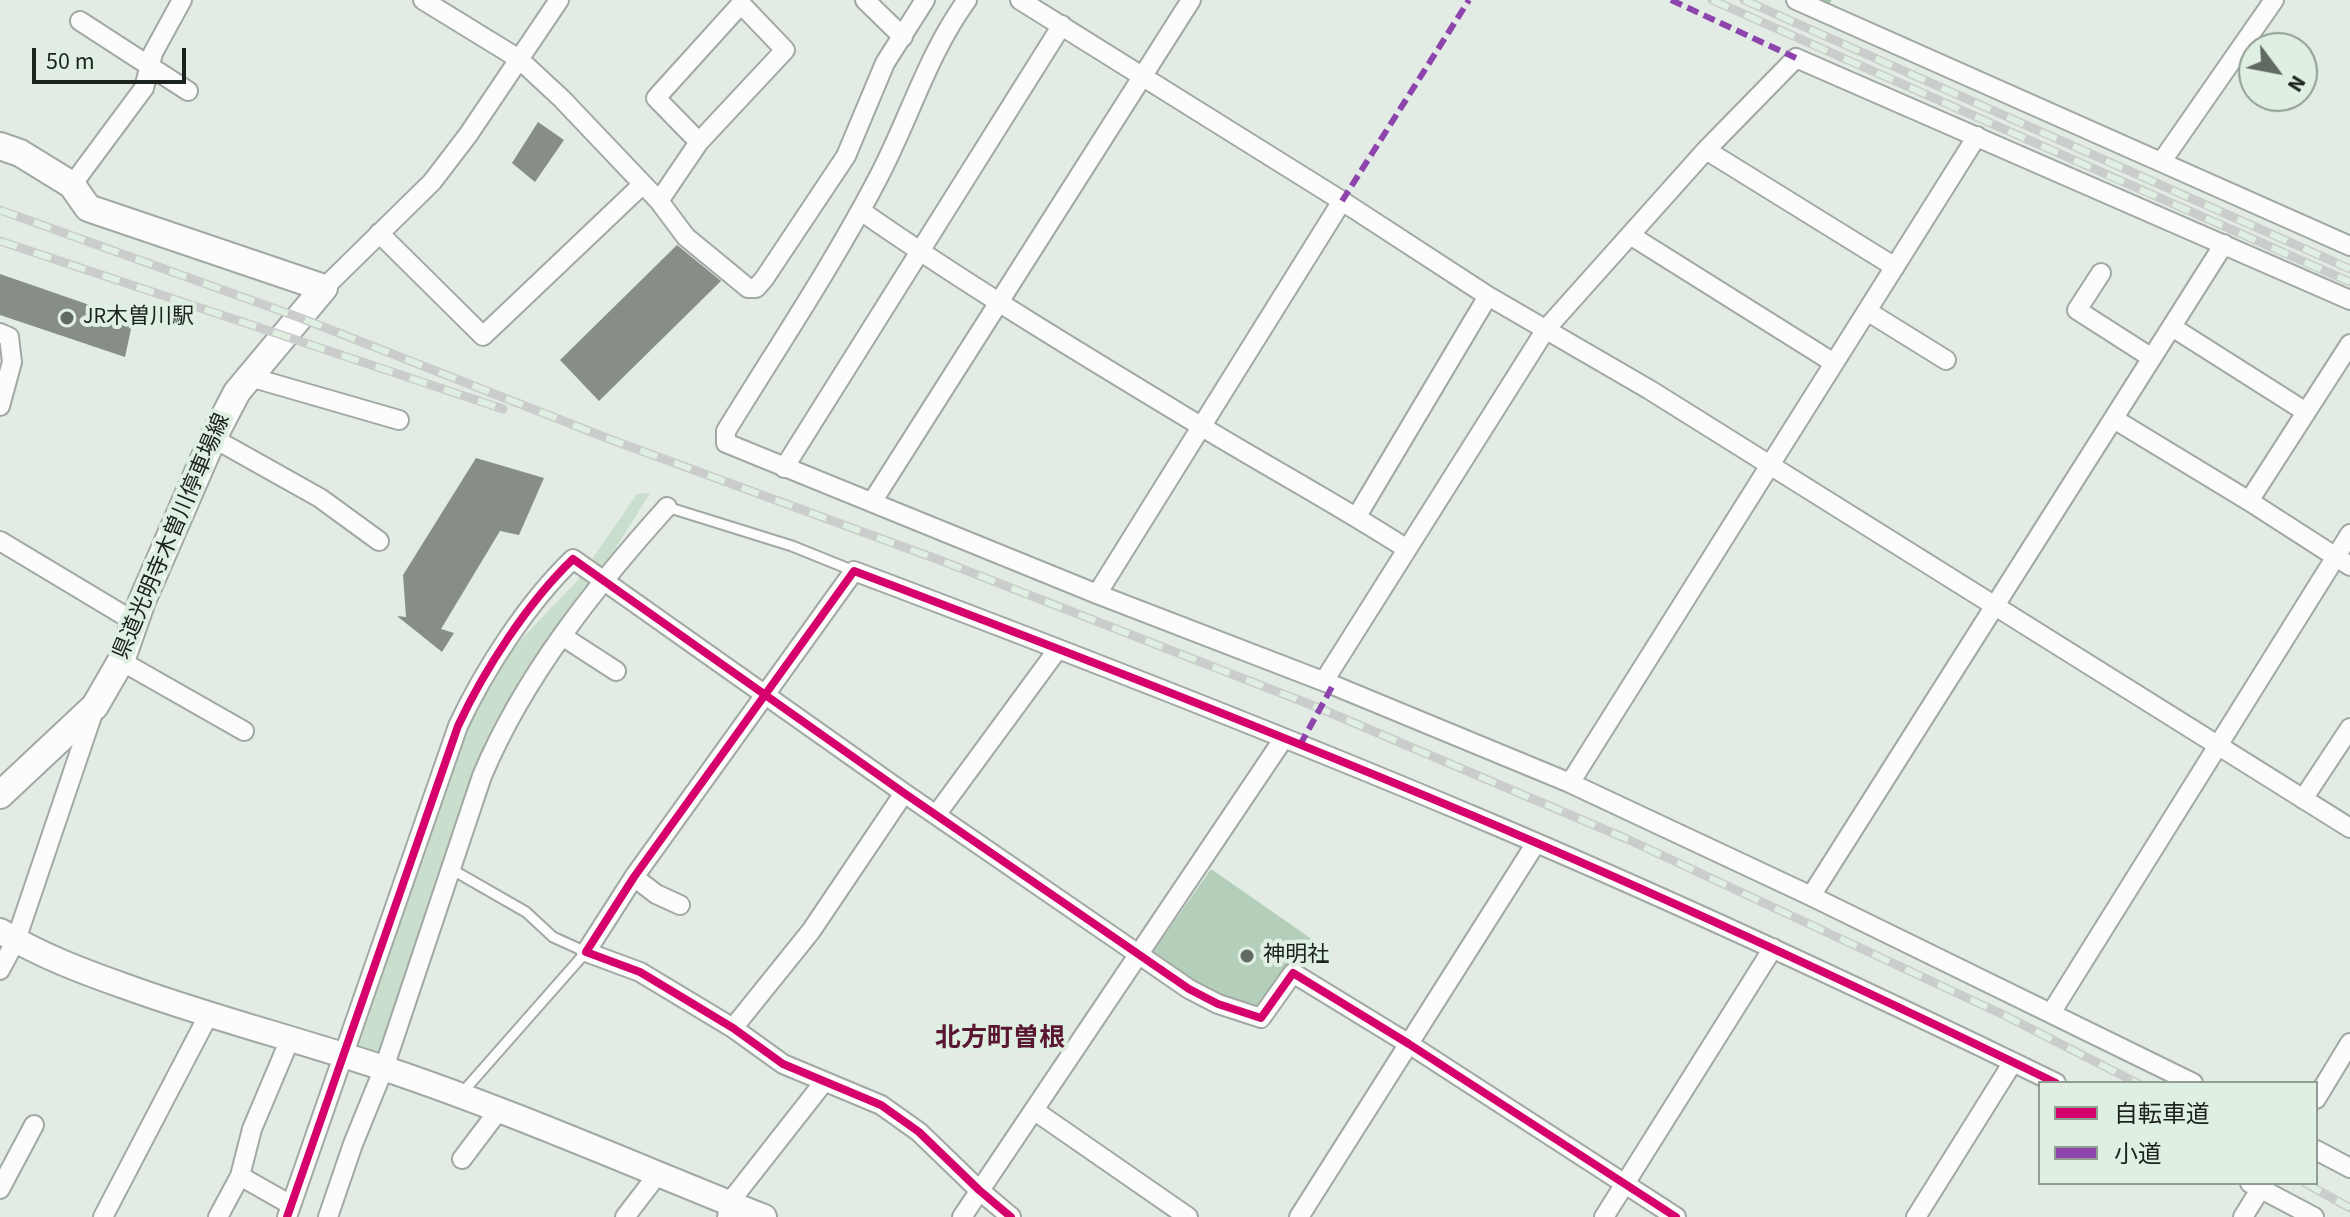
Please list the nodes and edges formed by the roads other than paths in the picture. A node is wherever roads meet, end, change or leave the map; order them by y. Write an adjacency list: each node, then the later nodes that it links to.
1 (182, 0): 16 (street)
2 (423, 0): 15 (street)
3 (559, 0): 15 (street)
4 (865, 0): 14 (street)
5 (925, 0): 14 (street)
6 (967, 0): 28 (street)
7 (1020, 0): 13 (street)
8 (1191, 0): 17 (street)
9 (1796, 0): 11 (street)
10 (2274, 0): 23 (street)
11 (1836, 8): 23 (street)
12 (80, 21): 16 (street)
13 (1062, 25): 17 (street); 33 (street)
14 (903, 37): 26 (street)
15 (519, 59): 24 (street); 29 (street)
16 (149, 67): 18 (street); 25 (street)
17 (1142, 77): 27 (street); 39 (street)
18 (188, 91)
19 (1977, 136): 22 (street); 31 (street); 34 (street)
20 (699, 142): 20 (street); 26 (street)
21 (0, 146): 25 (main road)
22 (1706, 150): 30 (street); 34 (street)
23 (2162, 161): 32 (street)
24 (643, 184): 26 (street); 29 (street)
25 (72, 185): 36 (main road)
26 (659, 201)
27 (1342, 201): 37 (street); 53 (street)
28 (861, 211): 33 (street); 56 (street)
29 (379, 233): 36 (street)
30 (1630, 235): 42 (street); 47 (street)
31 (2224, 244): 38 (street); 41 (street)
32 (2350, 246)
33 (919, 252): 39 (street); 56 (street)
34 (1895, 267): 40 (street)
35 (2101, 273): 45 (street)
36 (324, 288): 48 (main road, 県道光明寺木曽川停車場線)
37 (1488, 296): 42 (street); 60 (street)
38 (2350, 300)
39 (1000, 302): 53 (street); 58 (street)
40 (1867, 311): 46 (street); 47 (street)
41 (2172, 327): 45 (street); 50 (street)
42 (1546, 329): 55 (street); 64 (street)
43 (0, 333): 49 (street)
44 (2350, 344): 50 (street)
45 (2152, 358): 51 (street)
46 (1946, 360)
47 (1834, 363): 55 (street)
48 (250, 377): 52 (street); 54 (main road, 県道光明寺木曽川停車場線)
49 (0, 406)
50 (2306, 412): 57 (street)
51 (2114, 419): 57 (street); 69 (street)
52 (399, 420)
53 (1200, 426): 60 (street); 68 (street)
54 (213, 438): 63 (street); 70 (main road, 県道光明寺木曽川停車場線)
55 (1770, 466): 69 (street); 82 (street)
56 (784, 468): 58 (street)
57 (2249, 501): 65 (street)
58 (872, 502): 68 (street)
59 (667, 507): 66 (lane); 67 (street)
60 (1357, 516): 64 (street)
61 (2350, 534): 65 (street)
62 (0, 541): 70 (street)
63 (379, 541)
64 (1407, 549): 75 (street)
65 (2343, 562): 81 (street)
66 (854, 571): 72 (street); 76 (street)
67 (604, 580): 71 (street); 76 (street); 104 (street)
68 (1097, 594): 75 (street)
69 (1993, 606): 81 (street); 91 (street)
70 (135, 622): 73 (main road, 県道光明寺木曽川停車場線)
71 (562, 636): 74 (street); 89 (street)
72 (1058, 649): 80 (street); 86 (street)
73 (121, 661): 77 (main road, 県道光明寺木曽川停車場線); 79 (street)
74 (616, 671)
75 (1324, 681): 82 (street)
76 (765, 695): 83 (street); 90 (street)
77 (95, 706): 84 (main road, 県道光明寺木曽川停車場線); 93 (street)
78 (2350, 728): 85 (street)
79 (244, 731)
80 (1284, 738): 88 (street); 96 (street)
81 (2217, 746): 85 (street); 98 (street)
82 (1570, 783): 91 (street)
83 (904, 793): 86 (street); 100 (street)
84 (0, 795)
85 (2303, 799): 87 (street)
86 (936, 815): 96 (street)
87 (2350, 828)
88 (1536, 843): 94 (street); 103 (street)
89 (451, 869): 95 (lane); 106 (street)
90 (634, 877): 92 (street); 95 (street)
91 (1811, 896): 98 (street)
92 (680, 905)
93 (8, 936): 97 (street); 99 (street)
94 (1773, 948): 105 (street); 120 (street)
95 (586, 952): 100 (street); 110 (lane)
96 (1139, 954): 103 (street); 113 (street)
97 (0, 970)
98 (2051, 1013): 108 (street)
99 (208, 1016): 101 (street); 126 (street)
100 (733, 1028): 109 (street)
101 (290, 1039): 104 (street); 119 (street)
102 (2350, 1043): 111 (street)
103 (1409, 1044): 120 (street); 134 (street)
104 (343, 1055): 106 (street); 125 (street)
105 (2013, 1062): 107 (street); 137 (street)
106 (384, 1068): 110 (street); 128 (street)
107 (2052, 1081)
108 (2189, 1081)
109 (824, 1082): 123 (street); 124 (street)
110 (461, 1094): 112 (street)
111 (2318, 1096)
112 (499, 1110): 116 (street); 118 (street)
113 (1035, 1111): 123 (street); 133 (street)
114 (34, 1125): 122 (street)
115 (2318, 1151): 117 (street)
116 (462, 1159)
117 (2350, 1168)
118 (658, 1174): 124 (street); 129 (street)
119 (240, 1176): 125 (street); 127 (street)
120 (1624, 1184): 135 (street); 136 (street)
121 (2258, 1185): 138 (street); 139 (street)
122 (0, 1189)
123 (979, 1190): 131 (street); 132 (street)
124 (728, 1210): 130 (street)
125 (289, 1211)
126 (103, 1217)
127 (218, 1217)
128 (328, 1217)
129 (625, 1217)
130 (764, 1217)
131 (962, 1217)
132 (1011, 1217)
133 (1188, 1217)
134 (1299, 1217)
135 (1604, 1217)
136 (1676, 1217)
137 (1916, 1217)
138 (2243, 1217)
139 (2314, 1217)

